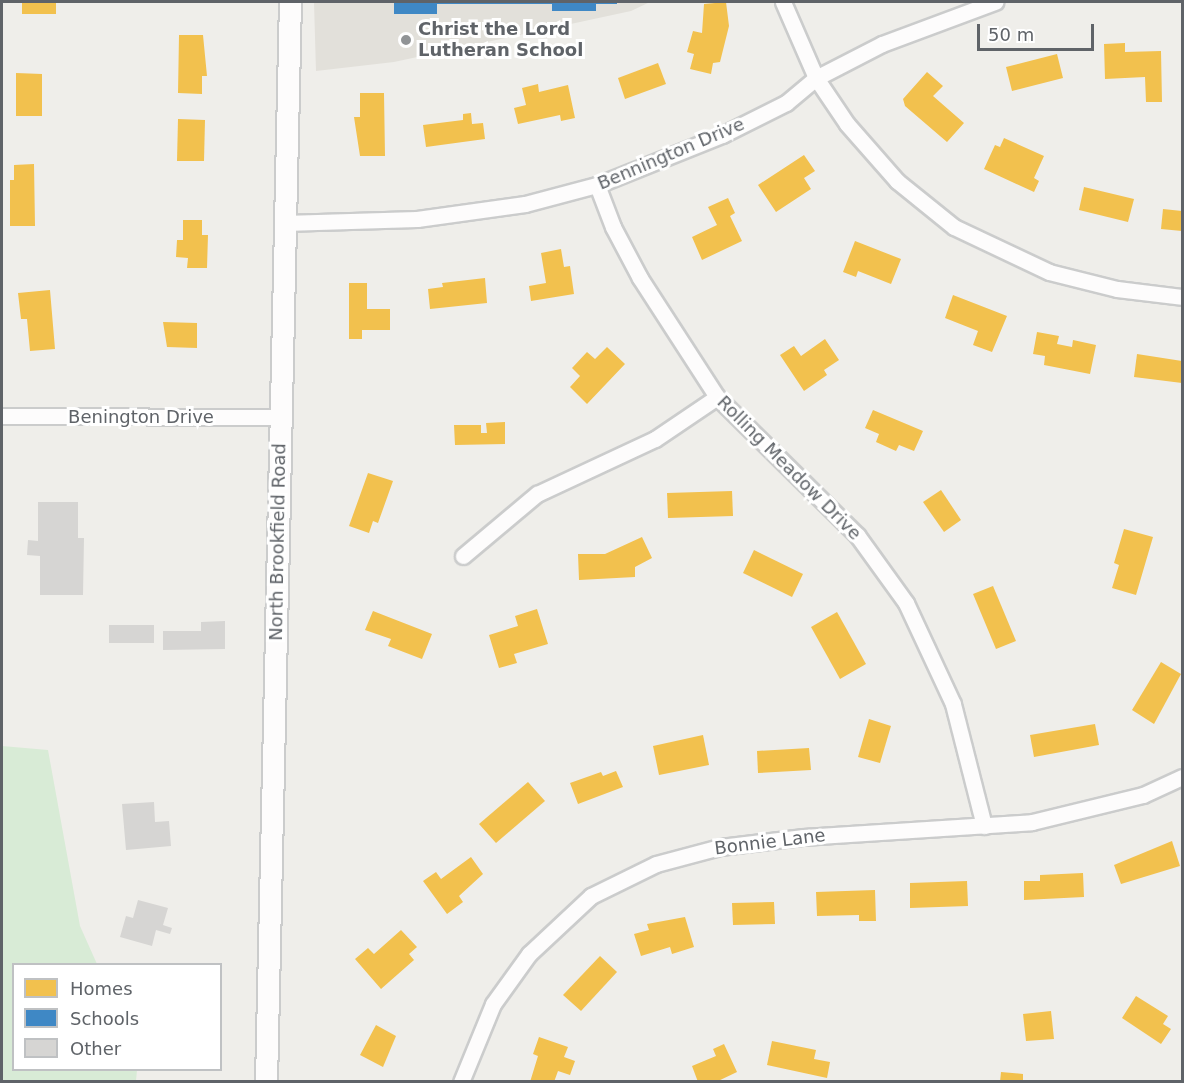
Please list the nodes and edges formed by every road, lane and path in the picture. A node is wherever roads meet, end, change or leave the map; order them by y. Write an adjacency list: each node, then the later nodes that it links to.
1 (290, 2): 6 (street, North Brookfield Road)
2 (783, 2): 4 (street)
3 (995, 2): 4 (street, Bennington Drive)
4 (816, 78): 5 (street, Bennington Drive); 7 (street)
5 (597, 185): 6 (street, Bennington Drive); 8 (street, Rolling Meadow Drive)
6 (284, 223): 10 (street, North Brookfield Road)
7 (1182, 297)
8 (717, 397): 11 (street); 13 (street, Rolling Meadow Drive)
9 (2, 416): 10 (street, Benington Drive)
10 (281, 417): 14 (street, North Brookfield Road)
11 (463, 556)
12 (1182, 777): 13 (street, Bonnie Lane)
13 (984, 826): 15 (street, Bonnie Lane)
14 (266, 1082)
15 (461, 1082)

